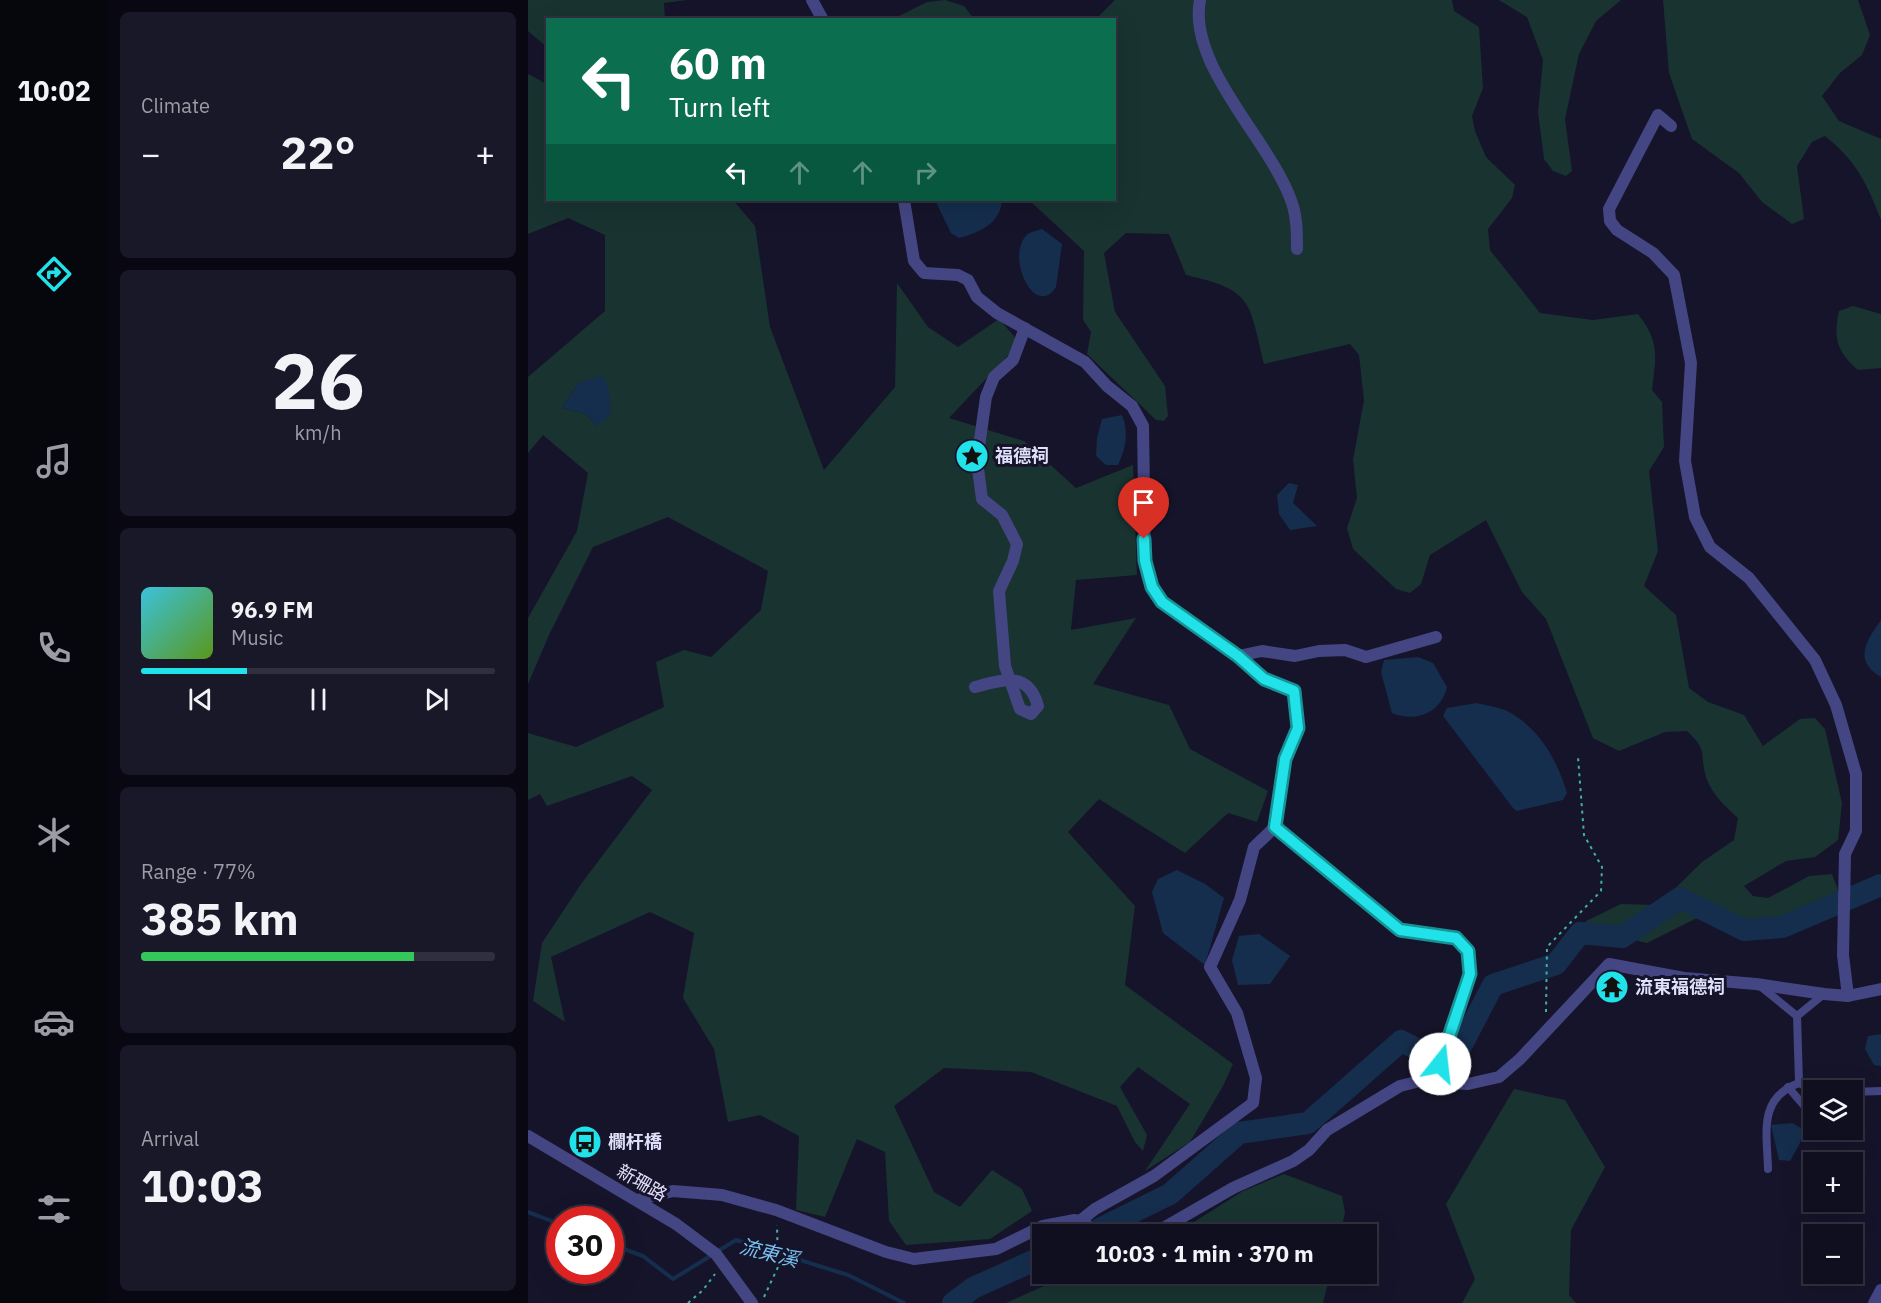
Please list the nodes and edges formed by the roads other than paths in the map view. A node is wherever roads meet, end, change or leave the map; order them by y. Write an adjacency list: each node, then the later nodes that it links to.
1 (812, 0): 3 (street)
2 (1200, 0): 6 (street)
3 (823, 18)
4 (1671, 126): 15 (street)
5 (904, 201): 7 (street)
6 (1297, 249)
7 (1025, 328): 9 (street); 10 (street)
8 (1436, 637): 9 (street)
9 (1238, 656): 11 (street)
10 (975, 687)
11 (1275, 827): 17 (street); 27 (street)
12 (1756, 984): 14 (street); 16 (lane); 17 (street)
13 (1881, 989): 15 (street)
14 (1824, 994): 15 (street); 16 (lane)
15 (1848, 996)
16 (1797, 1016): 18 (lane)
17 (1435, 1081): 28 (street)
18 (1799, 1083): 19 (lane); 20 (lane)
19 (1803, 1085)
20 (1788, 1087): 23 (lane); 25 (lane)
21 (1863, 1092): 22 (lane)
22 (1881, 1092)
23 (1803, 1104)
24 (528, 1136): 26 (street, 新珊路)
25 (1768, 1169)
26 (637, 1200): 27 (street); 30 (street, 新珊路)
27 (1082, 1222)
28 (1170, 1224)
29 (1881, 1290): 31 (street)
30 (752, 1303)
31 (1874, 1303)

